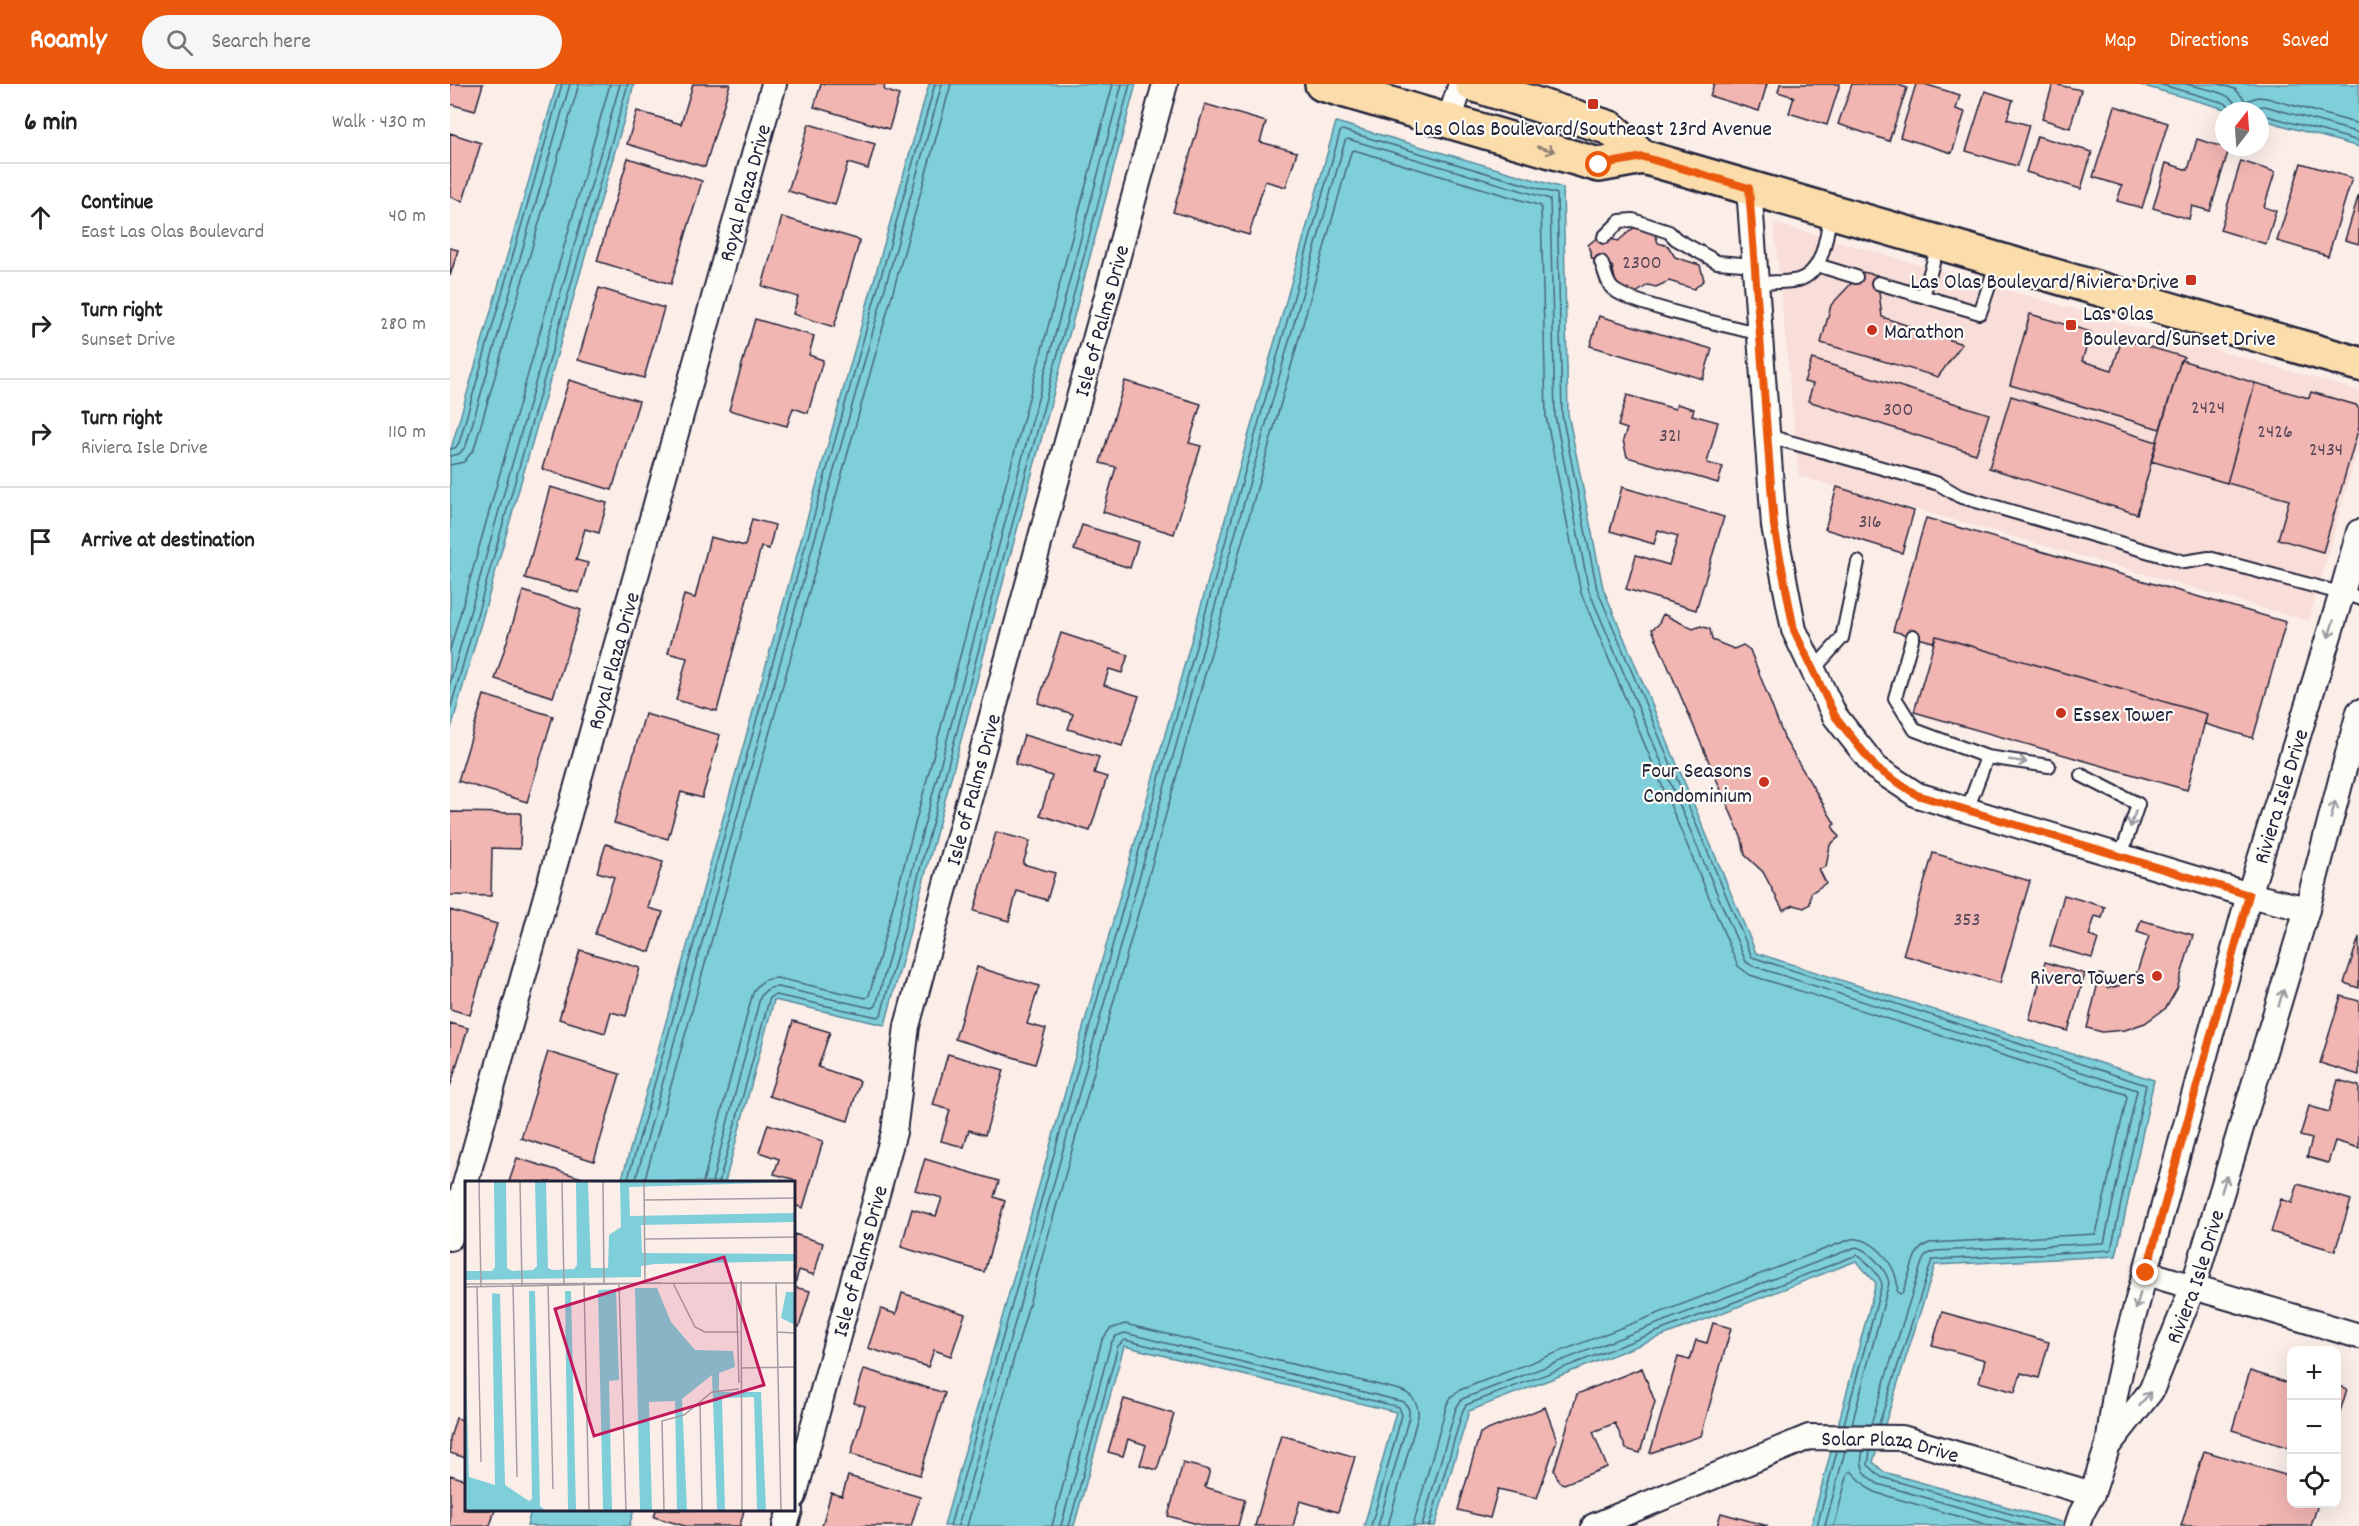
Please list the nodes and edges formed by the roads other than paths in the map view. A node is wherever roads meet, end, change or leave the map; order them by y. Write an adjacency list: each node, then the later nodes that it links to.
1 (774, 84): 35 (street, Royal Plaza Drive)
2 (1165, 84): 42 (street, Isle of Palms Drive)
3 (1322, 84): 6 (main road)
4 (1461, 84): 6 (street)
5 (1472, 84): 7 (main road)
6 (1449, 121): 7 (main road, one-way to 7)
7 (1643, 157): 8 (main road)
8 (1749, 188): 9 (main road); 15 (street)
9 (1831, 212): 11 (main road); 14 (lane)
10 (1604, 237): 15 (lane)
11 (1939, 243): 12 (main road); 18 (lane)
12 (1997, 260): 18 (lane); 20 (main road)
13 (1601, 262): 19 (lane)
14 (1817, 265): 15 (lane); 16 (lane)
15 (1756, 274): 19 (street)
16 (1856, 277)
17 (1878, 283): 18 (lane)
18 (1923, 296)
19 (1760, 334): 21 (street)
20 (2359, 364)
21 (1768, 436): 24 (lane); 26 (street)
22 (2359, 532): 24 (street, Riviera Isle Drive)
23 (1858, 562): 26 (lane)
24 (2351, 595): 33 (street, Riviera Isle Drive, one-way to 33)
25 (1912, 636): 28 (lane)
26 (1813, 670): 31 (street)
27 (2359, 712): 34 (street, Riviera Isle Drive, one-way to 27)
28 (1987, 757): 29 (lane, one-way to 29); 31 (lane)
29 (2049, 766)
30 (2082, 775): 32 (lane, one-way to 32)
31 (1968, 810): 32 (street)
32 (2121, 856): 33 (street)
33 (2249, 895): 34 (street); 38 (street, Riviera Isle Drive)
34 (2307, 909): 39 (street, Riviera Isle Drive, one-way to 34)
35 (466, 1181)
36 (465, 1185): 37 (street, Royal Plaza Drive)
37 (450, 1238)
38 (2146, 1273): 39 (street); 41 (street, Riviera Isle Drive, one-way to 41)
39 (2193, 1287): 40 (street); 41 (street, Riviera Isle Drive, one-way to 39)
40 (2359, 1336)
41 (2108, 1445): 44 (street, Riviera Isle Drive)
42 (795, 1492)
43 (789, 1511): 46 (street)
44 (2083, 1511): 45 (street, Solar Plaza Drive)
45 (1643, 1515): 47 (street, Solar Plaza Drive)
46 (785, 1526)
47 (1594, 1526)

